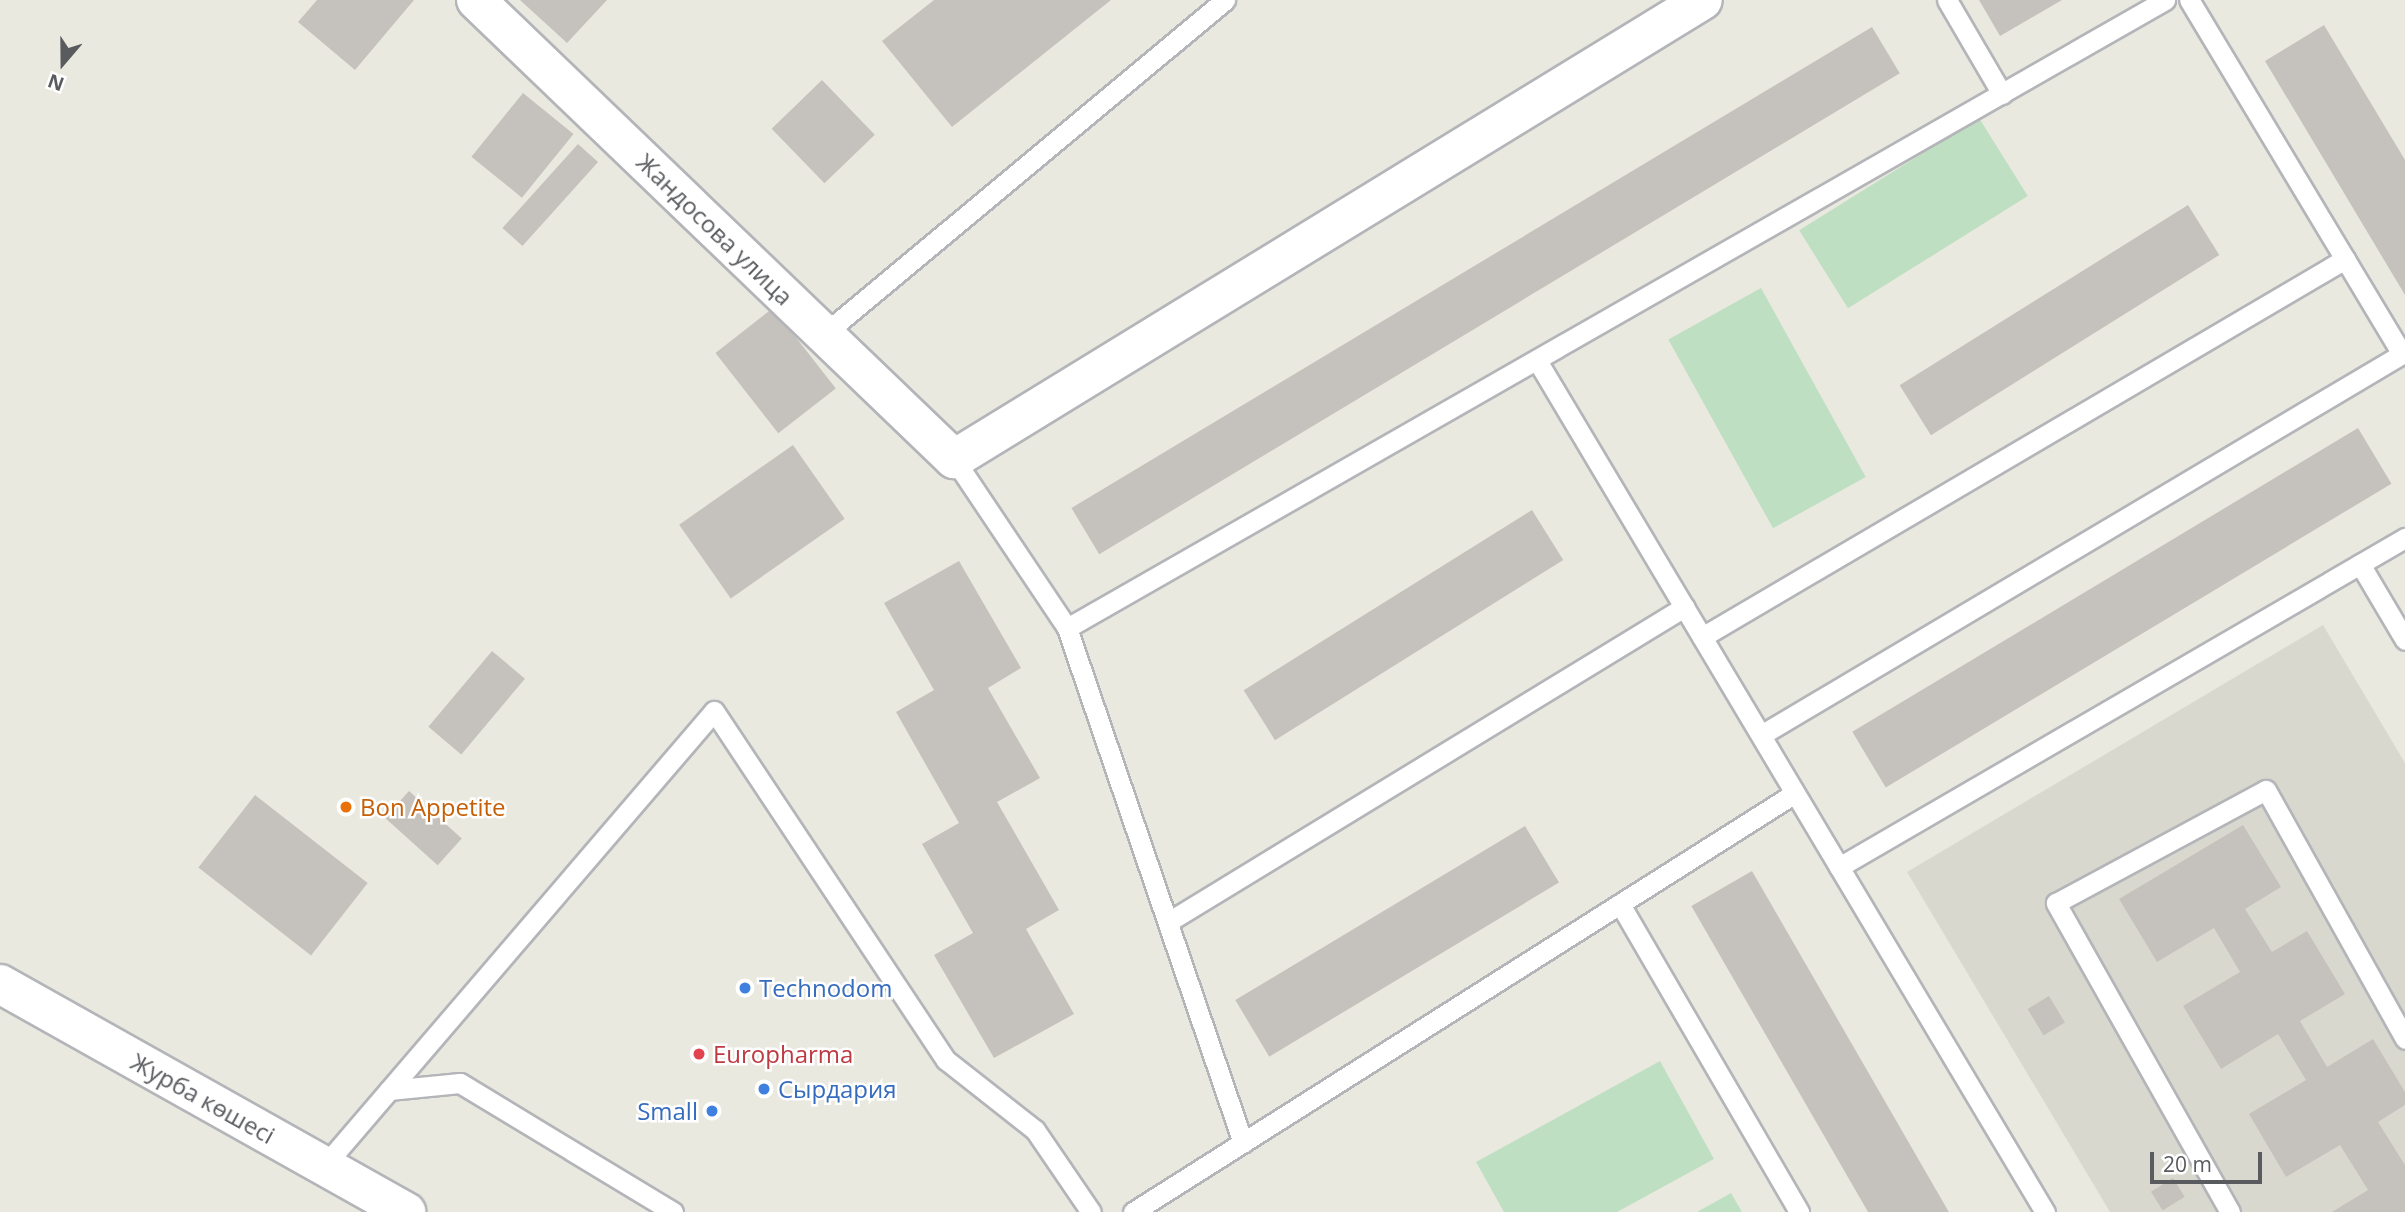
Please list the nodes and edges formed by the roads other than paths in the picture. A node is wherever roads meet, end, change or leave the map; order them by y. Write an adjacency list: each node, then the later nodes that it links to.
1 (476, 0): 9 (street, Жандосова улица)
2 (1225, 0): 9 (lane)
3 (1703, 0): 12 (street)
4 (1947, 0): 7 (lane)
5 (2165, 0): 7 (lane)
6 (2189, 0): 8 (lane)
7 (2002, 94): 11 (lane)
8 (2345, 259): 10 (lane); 17 (lane)
9 (824, 334): 12 (street, Жандосова улица)
10 (2403, 357): 19 (lane)
11 (1538, 362): 15 (lane); 16 (lane)
12 (954, 459): 16 (lane)
13 (2405, 538): 14 (lane)
14 (2360, 564): 18 (lane); 21 (lane)
15 (1684, 607): 17 (lane); 23 (lane)
16 (1067, 628): 23 (lane)
17 (1702, 637): 19 (lane)
18 (2405, 640)
19 (1761, 735): 20 (lane)
20 (1796, 793): 21 (lane); 22 (lane)
21 (1839, 867): 34 (lane)
22 (1620, 904): 27 (lane); 33 (lane)
23 (1168, 922): 27 (lane)
24 (0, 984): 28 (street, Журба көшесі)
25 (2405, 1040): 35 (lane)
26 (389, 1090): 28 (lane); 30 (lane); 31 (lane)
27 (1243, 1143): 32 (lane)
28 (324, 1166): 29 (street, Журба көшесі)
29 (406, 1212)
30 (673, 1212)
31 (1091, 1212)
32 (1133, 1212)
33 (1799, 1212)
34 (2045, 1212)
35 (2230, 1212)

